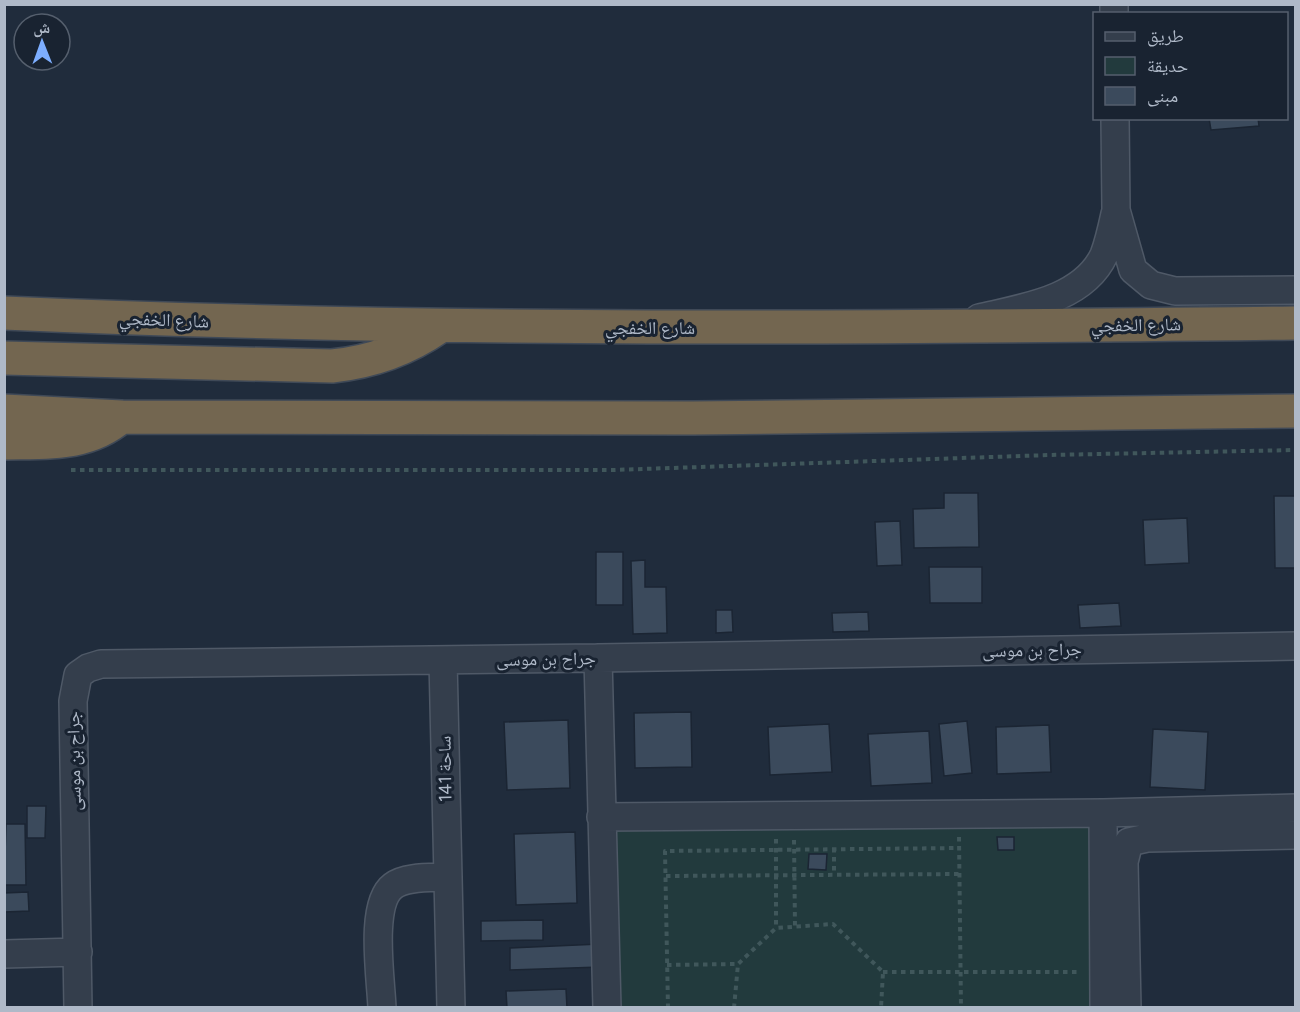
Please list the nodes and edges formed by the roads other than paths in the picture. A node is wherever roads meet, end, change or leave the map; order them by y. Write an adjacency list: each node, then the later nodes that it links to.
1 (1115, 120): 2 (street)
2 (1116, 210): 3 (street); 9 (street)
3 (1296, 290)
4 (4, 291): 6 (highway)
5 (4, 313): 6 (highway, شارع الخفجي)
6 (54, 315): 8 (highway, شارع الخفجي)
7 (1296, 323): 9 (highway, شارع الخفجي)
8 (439, 327): 9 (highway, شارع الخفجي); 10 (highway)
9 (938, 327)
10 (4, 358)
11 (4, 411): 13 (highway)
12 (1296, 411): 13 (highway)
13 (121, 417): 14 (highway)
14 (4, 444)
15 (1296, 646): 16 (street, جراح بن موسى)
16 (598, 658): 17 (street, جراح بن موسى); 20 (street)
17 (442, 660): 22 (street, ساحة 141); 23 (street, جراح بن موسى)
18 (1296, 808): 19 (street)
19 (1103, 813): 20 (street); 29 (street)
20 (602, 818): 28 (street)
21 (1296, 835): 30 (street)
22 (448, 877): 26 (street); 27 (street, ساحة 141)
23 (78, 952): 24 (street); 25 (street, جراح بن موسى)
24 (4, 954)
25 (78, 1008)
26 (382, 1008)
27 (451, 1008)
28 (607, 1008)
29 (1104, 1008)
30 (1127, 1008)

